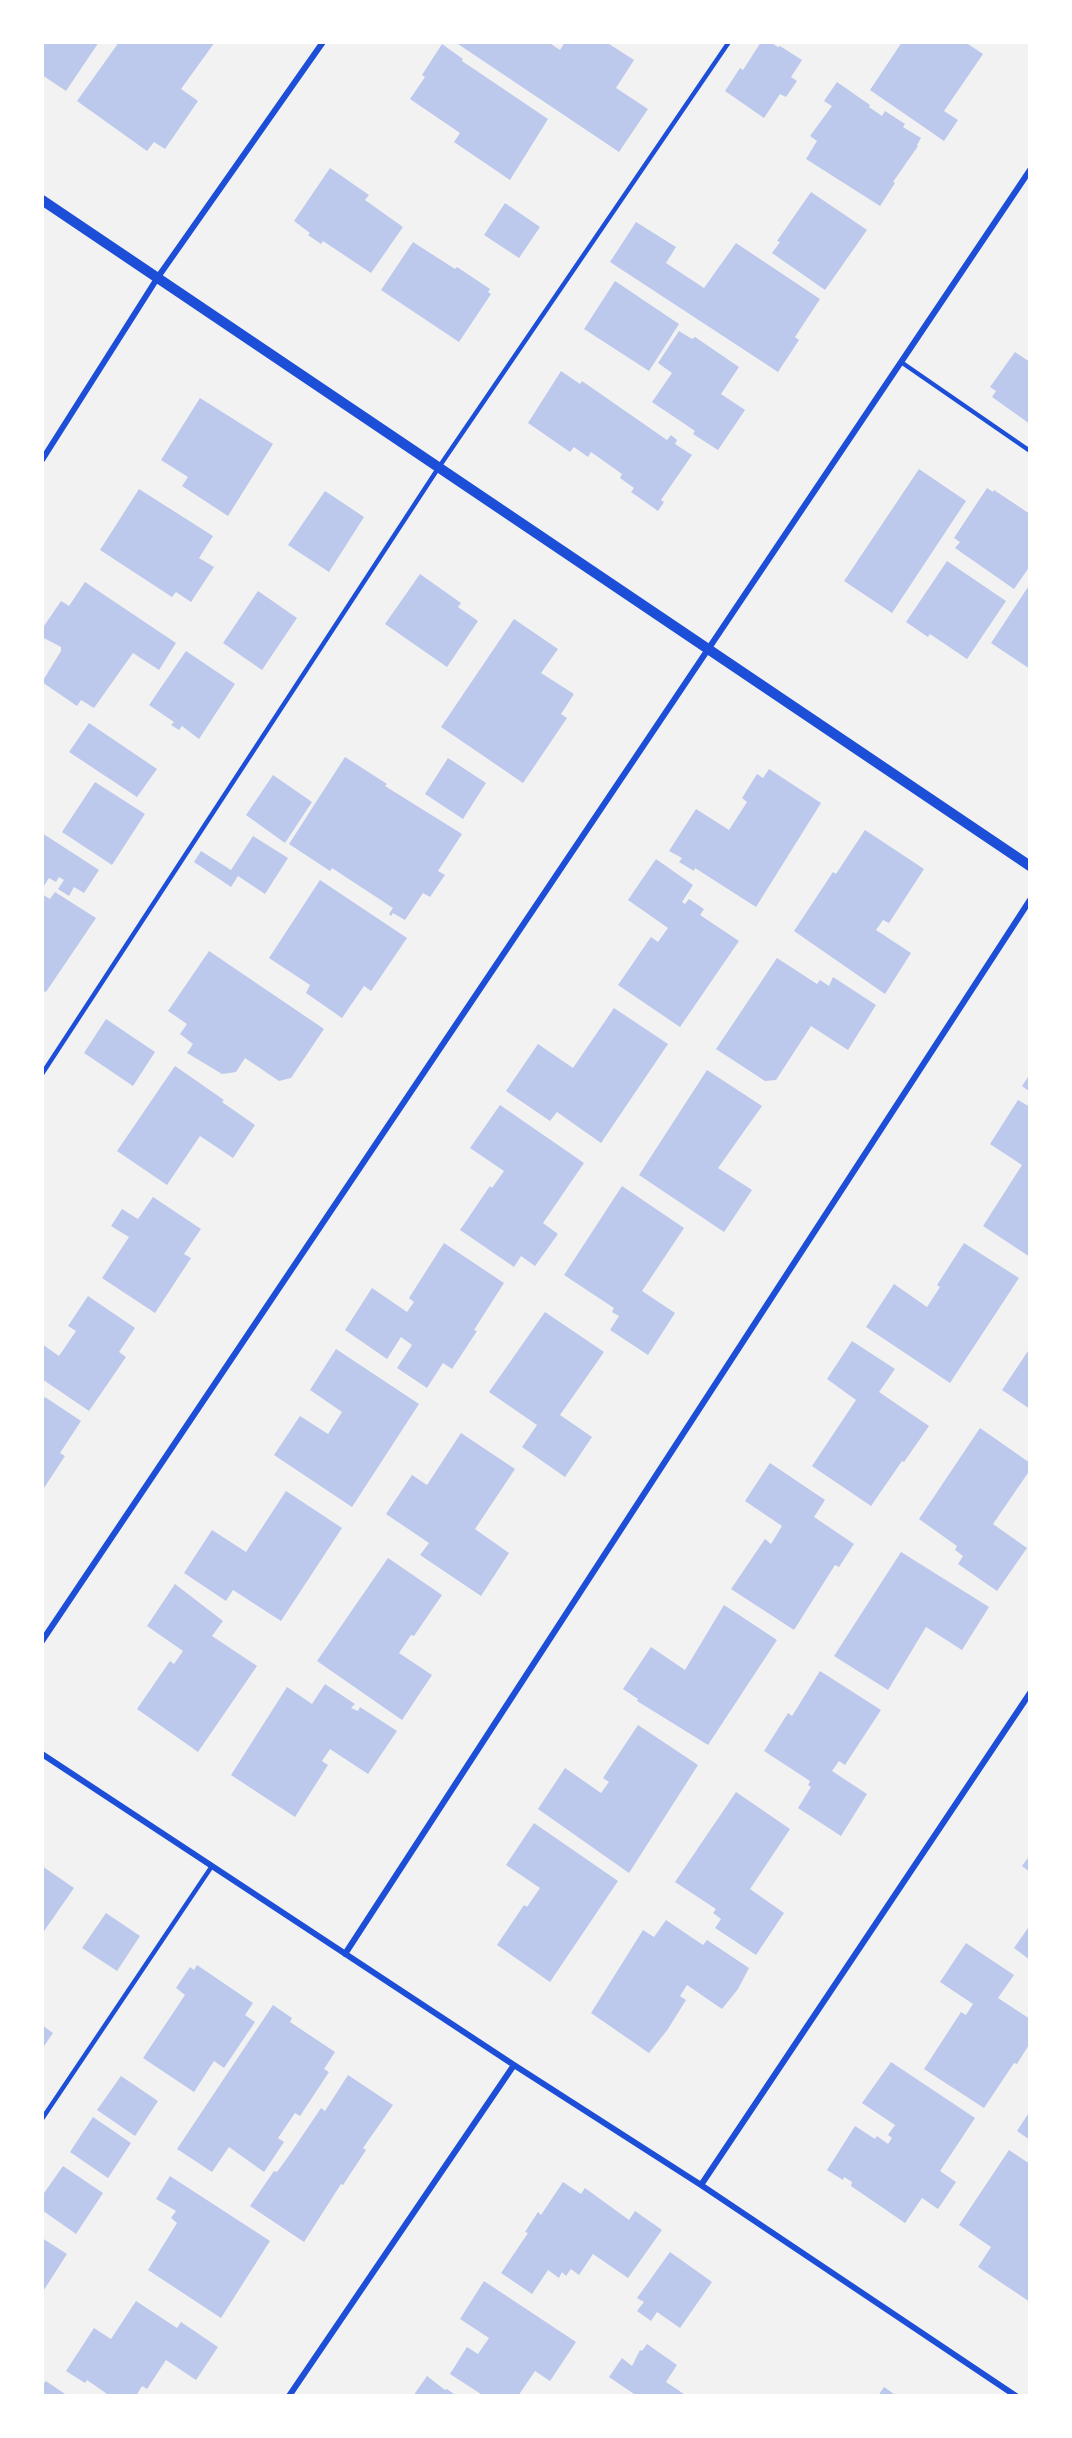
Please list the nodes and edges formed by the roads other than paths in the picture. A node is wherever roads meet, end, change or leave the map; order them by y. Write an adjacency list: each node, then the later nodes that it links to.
1 (323, 42): 5 (street)
2 (729, 42): 9 (lane)
3 (1030, 170): 6 (street)
4 (42, 200): 5 (street)
5 (158, 277): 8 (street); 9 (street)
6 (901, 362): 7 (lane); 10 (street)
7 (1030, 451)
8 (42, 460)
9 (439, 467): 10 (street); 13 (lane)
10 (707, 650): 11 (street); 14 (street)
11 (1030, 866)
12 (1030, 900): 18 (street)
13 (42, 1074)
14 (42, 1641)
15 (1030, 1693): 21 (street)
16 (42, 1754): 17 (street)
17 (212, 1866): 18 (street); 20 (lane)
18 (345, 1954): 19 (street)
19 (514, 2065): 21 (street); 22 (street)
20 (42, 2119)
21 (701, 2185): 23 (street)
22 (289, 2396)
23 (1016, 2396)

